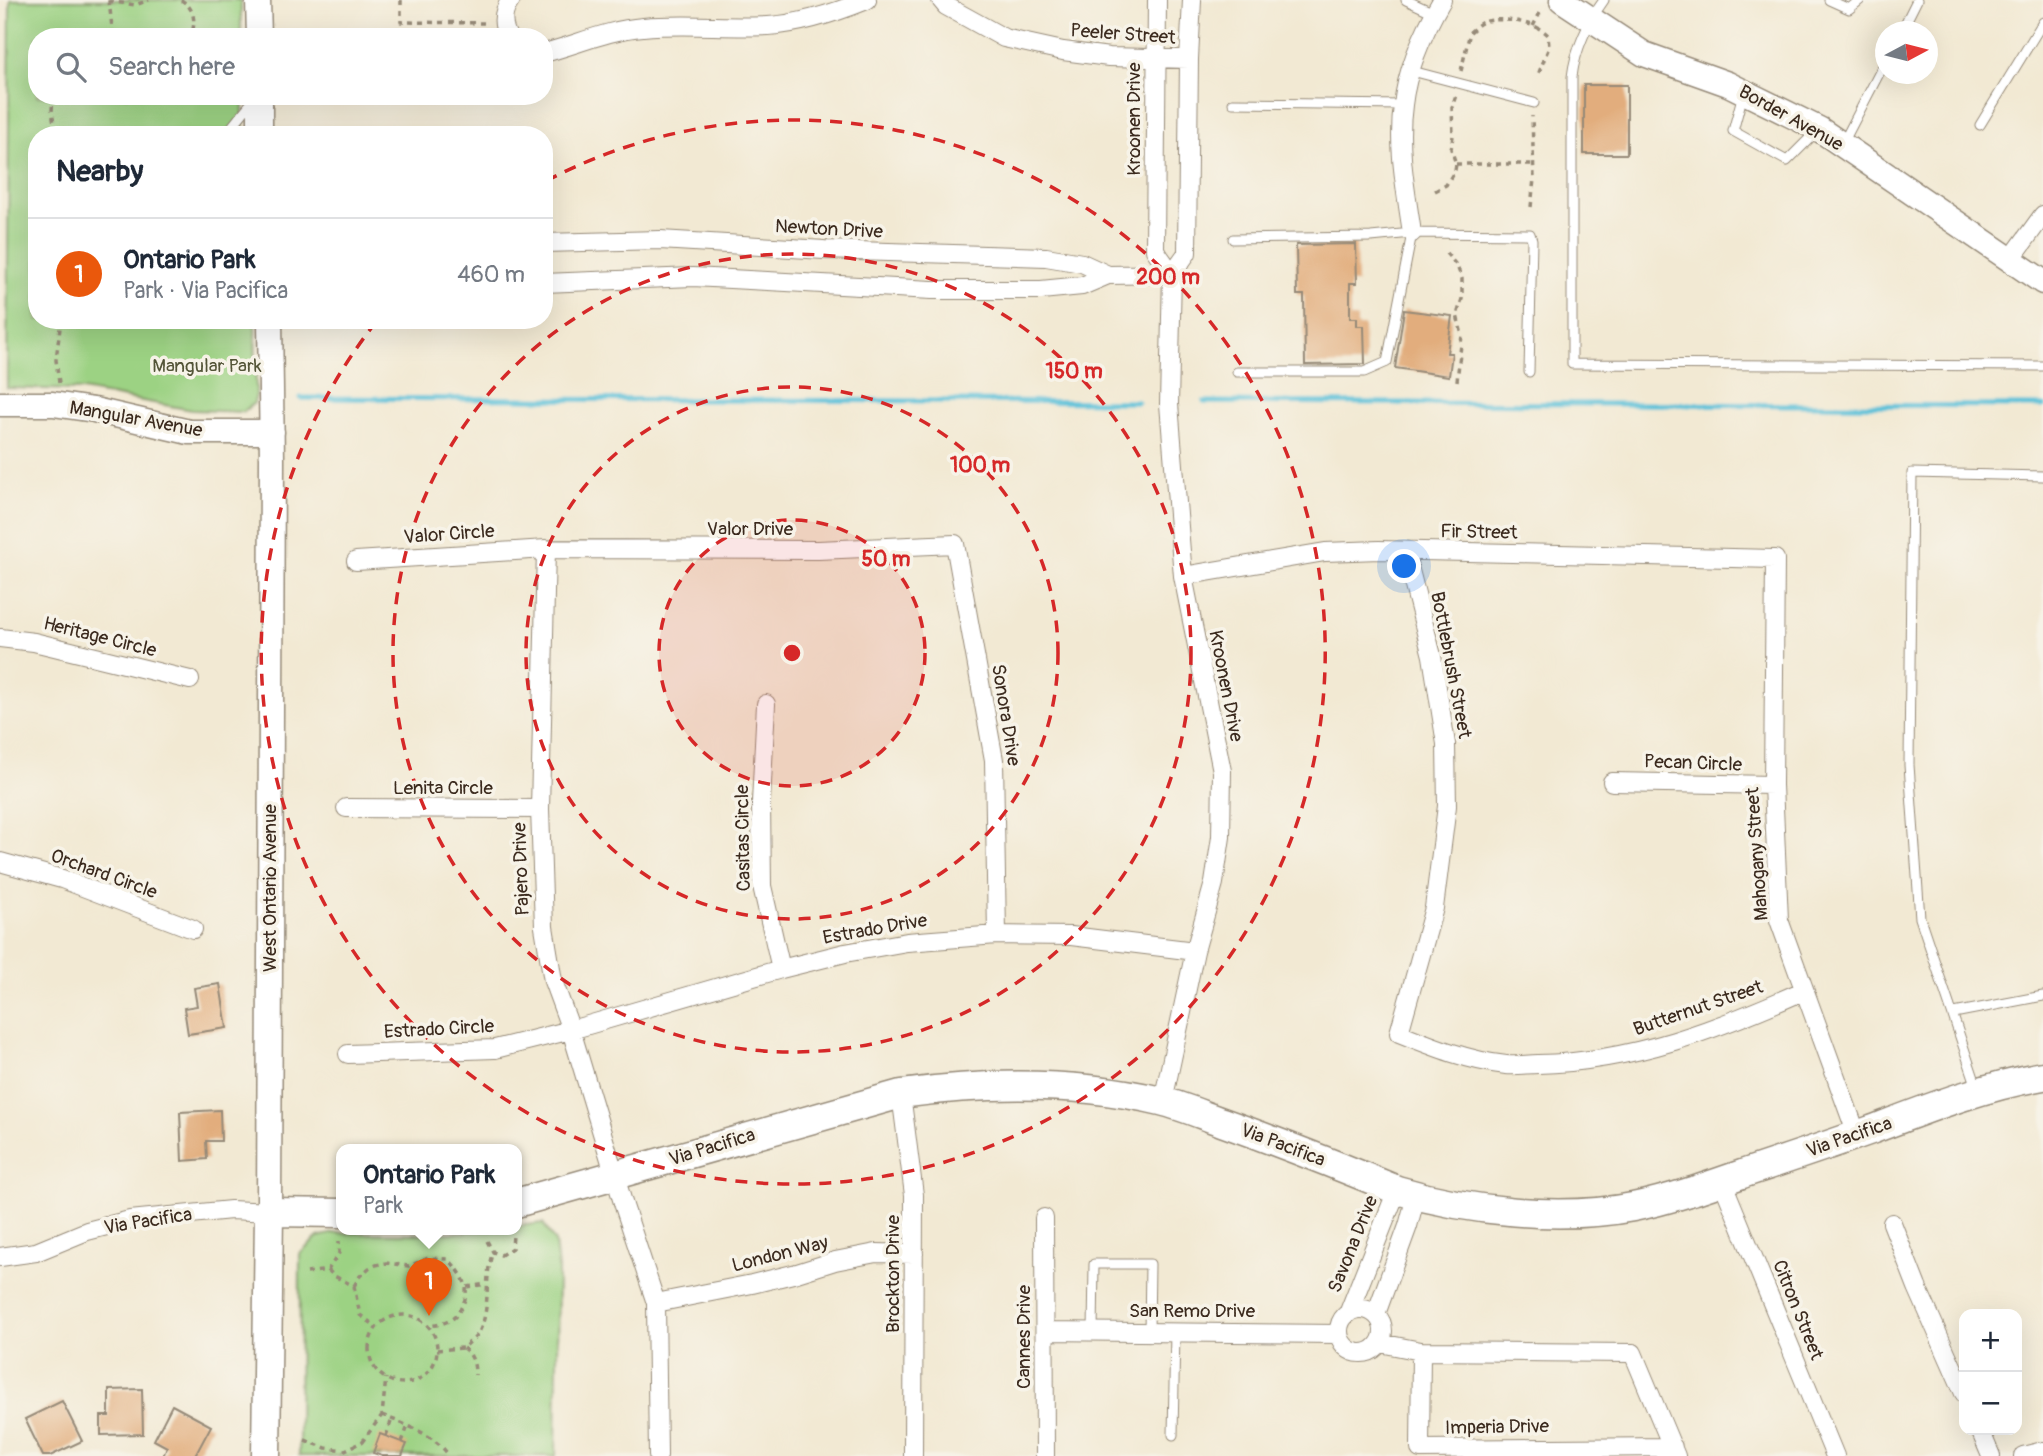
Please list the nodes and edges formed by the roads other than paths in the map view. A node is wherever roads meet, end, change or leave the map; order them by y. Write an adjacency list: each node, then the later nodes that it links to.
1 (258, 0): 16 (main road)
2 (511, 0): 17 (street)
3 (867, 0): 18 (street)
4 (941, 0): 19 (street, Peeler Street)
5 (1157, 0): 19 (street, Kroonen Drive)
6 (1192, 0): 20 (street, Kroonen Drive)
7 (1406, 0): 12 (lane)
8 (1562, 0): 13 (main road, Border Avenue)
9 (1829, 0): 10 (lane)
10 (1860, 0)
11 (1916, 0): 14 (lane)
12 (1438, 7): 21 (street)
13 (1597, 10): 23 (main road, Border Avenue); 44 (lane)
14 (1906, 21)
15 (2043, 22): 29 (lane)
16 (259, 28)
17 (504, 28)
18 (553, 50)
19 (1154, 58): 20 (street, Peeler Street); 39 (street, Kroonen Drive)
20 (1189, 59): 39 (street, Kroonen Drive)
21 (1412, 71): 25 (lane); 28 (street)
22 (1875, 81): 33 (lane)
23 (1744, 92): 32 (main road, Border Avenue); 32 (lane)
24 (1233, 103): 28 (lane)
25 (1534, 103)
26 (250, 105): 30 (lane)
27 (258, 105): 31 (main road)
28 (1402, 105): 35 (street)
29 (1980, 125)
30 (233, 126)
31 (260, 126)
32 (1819, 129): 33 (main road, Border Avenue)
33 (1842, 145): 38 (main road, Border Avenue)
34 (2043, 215): 38 (street)
35 (1412, 233): 36 (lane); 45 (lane); 46 (lane)
36 (1233, 239)
37 (553, 243): 40 (street, Newton Drive)
38 (2011, 259): 41 (main road, Border Avenue)
39 (1172, 274): 40 (street, Newton Drive); 55 (street, Kroonen Drive)
40 (1108, 275): 42 (street, Newton Drive)
41 (2043, 282)
42 (553, 283)
43 (269, 329): 48 (main road, West Ontario Avenue)
44 (2043, 366)
45 (1237, 372)
46 (1530, 372)
47 (0, 404): 48 (main road, Mangular Avenue)
48 (272, 432): 83 (main road, West Ontario Avenue)
49 (2043, 476): 70 (lane)
50 (955, 544): 51 (street, Valor Drive); 65 (street, Sonora Drive)
51 (545, 549): 54 (street, Valor Circle); 62 (street, Pajero Drive)
52 (1405, 551): 53 (street, Fir Street); 55 (street, Fir Street); 72 (street, Bottlebrush Street)
53 (1776, 559): 60 (street, Mahogany Street)
54 (356, 561)
55 (1183, 576): 66 (street, Kroonen Drive)
56 (0, 638): 57 (street, Heritage Circle)
57 (190, 680)
58 (766, 704): 67 (street, Casitas Circle)
59 (1612, 782): 60 (street, Pecan Circle)
60 (1773, 785): 68 (street, Mahogany Street)
61 (346, 808): 62 (street, Lenita Circle)
62 (540, 809): 71 (street, Pajero Drive)
63 (0, 862): 64 (street, Orchard Circle)
64 (193, 929)
65 (996, 935): 66 (street, Estrado Drive); 67 (street, Estrado Drive)
66 (1195, 951): 77 (street, Kroonen Drive)
67 (780, 969): 71 (street, Estrado Drive)
68 (1803, 991): 72 (street, Butternut Street); 78 (street, Mahogany Street)
69 (2043, 996): 70 (lane)
70 (1954, 1013): 75 (lane)
71 (571, 1030): 73 (street, Estrado Circle); 79 (street, Pajero Drive)
72 (1399, 1033)
73 (348, 1054)
74 (2043, 1076): 75 (main road, Via Pacifica)
75 (1979, 1093): 78 (main road, Via Pacifica)
76 (901, 1094): 77 (main road, Via Pacifica); 79 (main road, Via Pacifica); 87 (street, Brockton Drive)
77 (1163, 1101): 81 (main road, Via Pacifica)
78 (1857, 1135): 80 (main road, Via Pacifica)
79 (615, 1177): 82 (main road, Via Pacifica); 89 (street, Pajero Drive)
80 (1722, 1181): 81 (main road, Via Pacifica); 108 (street, Citron Street)
81 (1406, 1193): 90 (street, Savona Drive); 91 (street)
82 (522, 1201)
83 (269, 1212): 84 (main road, Via Pacifica); 88 (street, Via Pacifica); 104 (main road, West Ontario Avenue)
84 (336, 1213)
85 (1044, 1218): 92 (street, Cannes Drive)
86 (1892, 1223): 99 (street)
87 (914, 1254): 89 (street, London Way); 106 (street, Brockton Drive)
88 (0, 1256)
89 (656, 1303): 105 (street, Pajero Drive)
90 (1348, 1314): 91 (street); 96 (street)
91 (1376, 1314): 97 (street)
92 (1045, 1331): 93 (street, San Remo Drive); 107 (street, Cannes Drive)
93 (1093, 1332): 94 (street, San Remo Drive); 94 (lane)
94 (1149, 1332): 95 (street, San Remo Drive)
95 (1175, 1332): 96 (street, San Remo Drive); 100 (lane)
96 (1339, 1334): 97 (street)
97 (1380, 1343): 98 (street)
98 (1421, 1351): 102 (street); 102 (street, Imperia Drive)
99 (1959, 1381)
100 (1174, 1435)
101 (1982, 1435): 109 (street)
102 (1675, 1451)
103 (2043, 1451): 110 (street)
104 (266, 1456)
105 (658, 1456)
106 (914, 1456)
107 (1045, 1456)
108 (1835, 1456)
109 (1991, 1456)
110 (2023, 1456)

